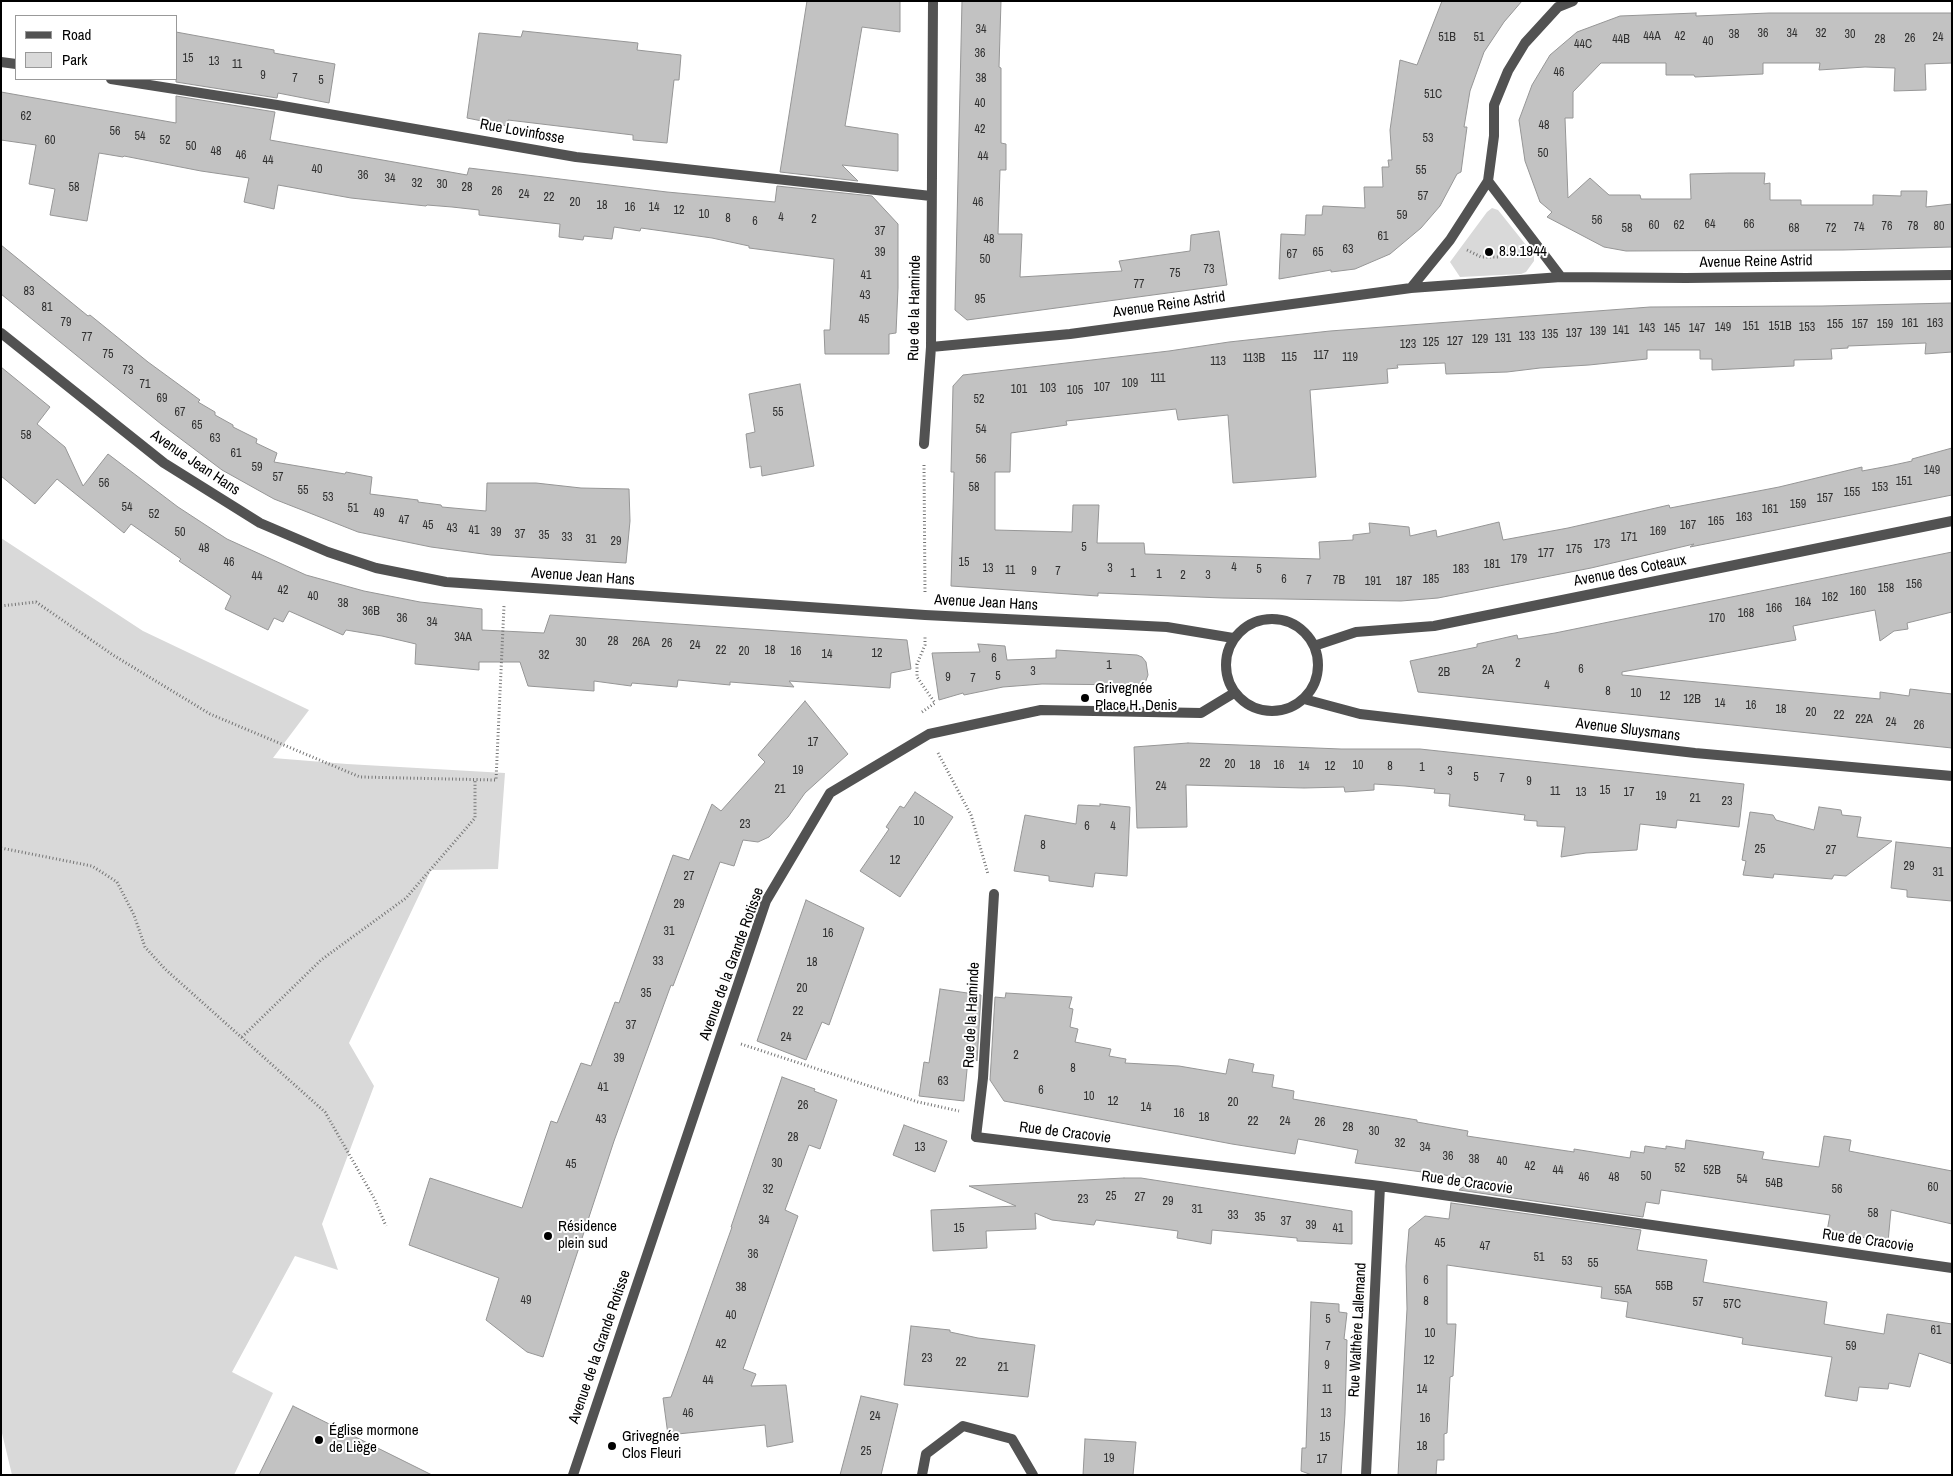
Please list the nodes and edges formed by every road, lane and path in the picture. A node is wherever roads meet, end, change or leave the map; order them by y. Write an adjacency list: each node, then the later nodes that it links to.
1 (932, 1): 7 (street, Rue de la Haminde)
2 (1573, 1): 6 (street)
3 (1, 62): 4 (street)
4 (15, 64)
5 (116, 80): 7 (street, Rue Lovinfosse)
6 (1488, 181): 8 (street); 9 (street)
7 (931, 196): 14 (street, Rue de la Haminde)
8 (1450, 240): 9 (path); 12 (street)
9 (1533, 241): 11 (street)
10 (1952, 275): 11 (street, Avenue Reine Astrid)
11 (1561, 277): 12 (street, Avenue Reine Astrid)
12 (1411, 288): 14 (street, Avenue Reine Astrid)
13 (1, 333): 17 (street, Avenue Jean Hans)
14 (931, 347): 15 (street, Rue de la Haminde)
15 (924, 444): 19 (path)
16 (1952, 521): 21 (street, Avenue des Coteaux)
17 (505, 587): 19 (street, Avenue Jean Hans); 25 (path)
18 (1, 606): 25 (path)
19 (925, 615): 20 (street, Avenue Jean Hans)
20 (1233, 638): 21 (street); 22 (street)
21 (1314, 646): 23 (street)
22 (1234, 694): 23 (street); 29 (street, Avenue de la Grande Rotisse)
23 (1304, 699): 24 (street, Avenue Sluysmans)
24 (1952, 776)
25 (475, 779): 28 (path)
26 (1, 848): 28 (path)
27 (994, 894): 31 (street, Rue de la Haminde)
28 (242, 1037): 33 (path)
29 (721, 1037): 30 (path); 35 (street, Avenue de la Grande Rotisse)
30 (962, 1111)
31 (976, 1137): 32 (street, Rue de Cracovie)
32 (1380, 1186): 34 (street, Rue de Cracovie); 38 (street, Rue Walthère Lallemand)
33 (386, 1226)
34 (1952, 1268)
35 (573, 1475)
36 (922, 1475): 37 (street)
37 (1033, 1475)
38 (1366, 1475)

